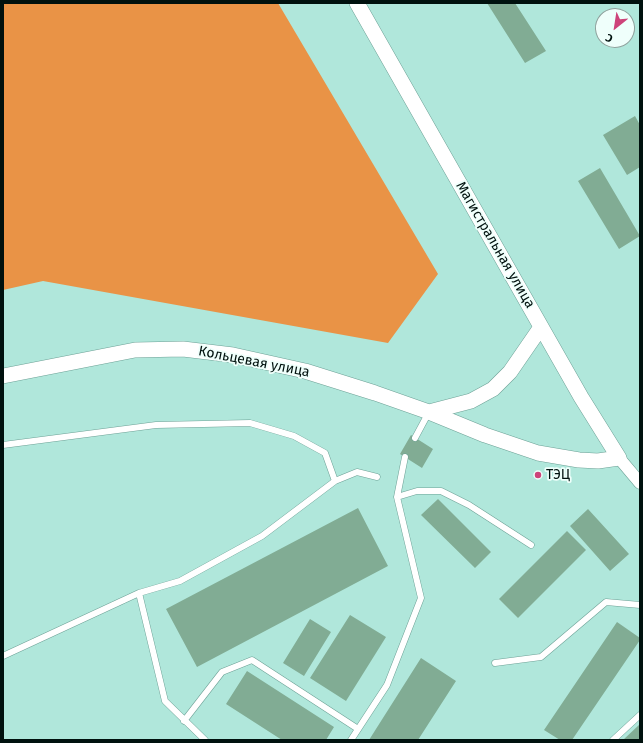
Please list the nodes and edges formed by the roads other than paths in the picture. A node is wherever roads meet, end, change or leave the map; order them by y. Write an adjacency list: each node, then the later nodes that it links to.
1 (357, 3): 2 (street, Магистральная улица)
2 (541, 326): 4 (street); 8 (street, Магистральная улица)
3 (3, 376): 4 (street, Кольцевая улица)
4 (429, 412): 5 (lane); 8 (street, Кольцевая улица)
5 (415, 438)
6 (3, 445): 10 (lane)
7 (405, 457): 12 (lane)
8 (619, 458): 11 (street, Магистральная улица)
9 (377, 477): 10 (lane)
10 (335, 481): 14 (lane)
11 (640, 483)
12 (397, 497): 13 (lane); 20 (lane)
13 (531, 545)
14 (139, 593): 16 (lane); 19 (lane)
15 (640, 605): 17 (lane)
16 (3, 656)
17 (495, 663)
18 (640, 715): 23 (lane)
19 (184, 721): 20 (lane); 21 (lane)
20 (358, 729): 22 (lane)
21 (205, 740)
22 (351, 740)
23 (613, 740)

